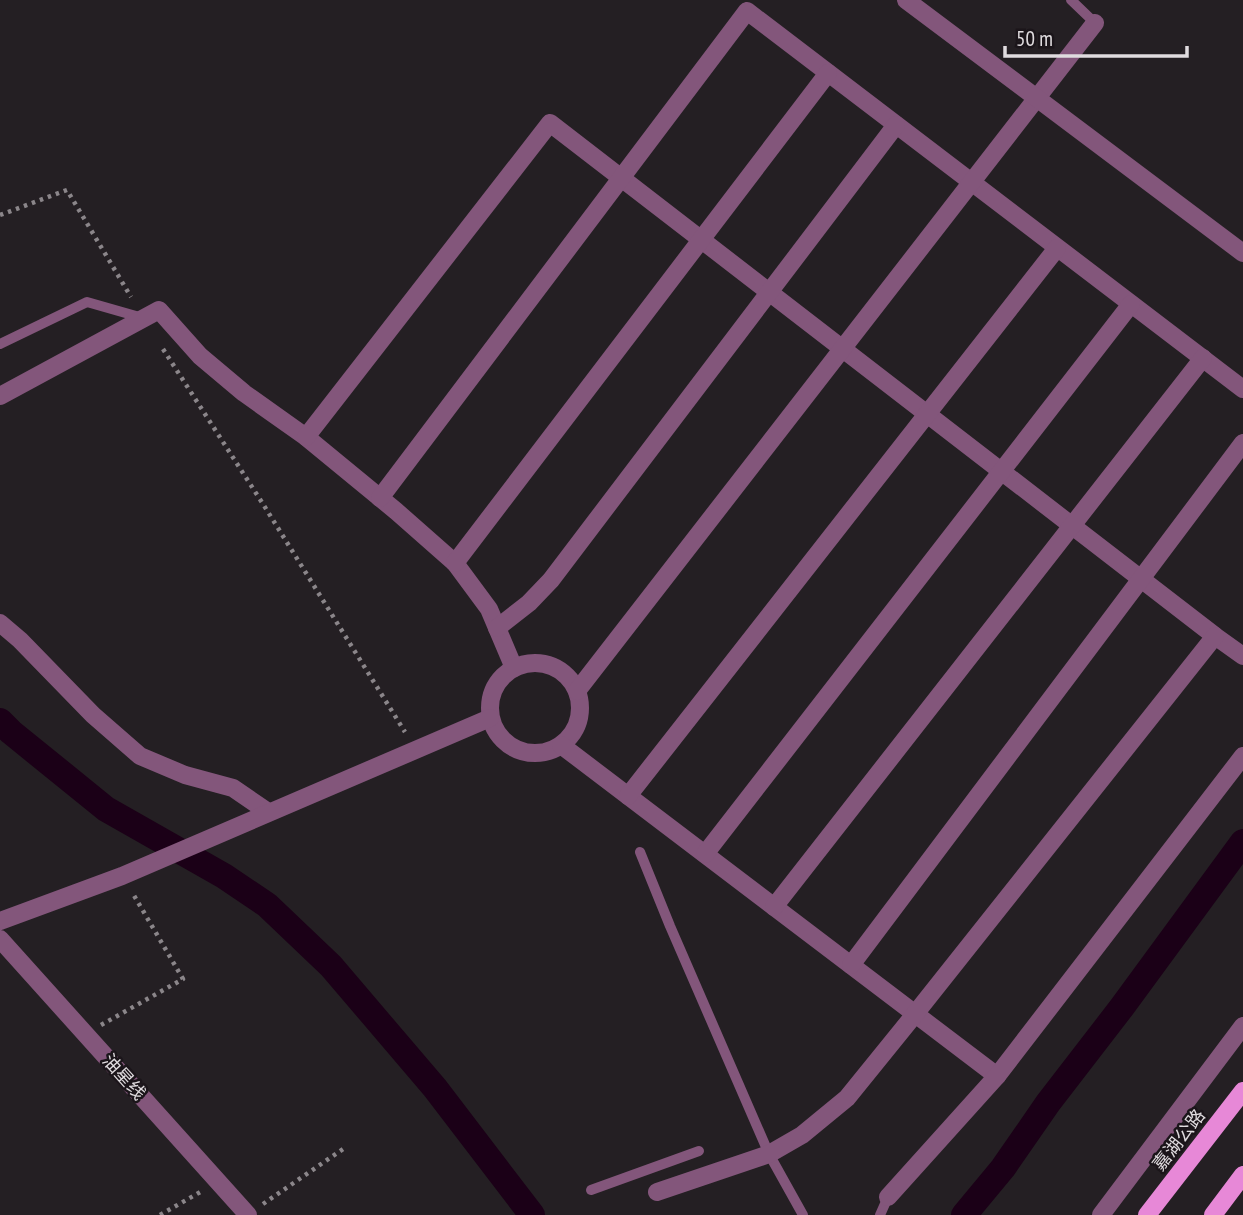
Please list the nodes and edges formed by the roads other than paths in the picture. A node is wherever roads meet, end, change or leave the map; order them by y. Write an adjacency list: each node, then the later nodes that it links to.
1 (906, 0): 5 (street)
2 (1070, 0): 3 (lane)
3 (1095, 23): 5 (street)
4 (828, 73): 6 (street); 7 (street); 9 (street)
5 (1037, 98): 8 (street); 11 (street)
6 (896, 125): 8 (street); 12 (street)
7 (621, 177): 9 (street); 21 (street); 24 (street)
8 (972, 182): 10 (street); 16 (street)
9 (702, 240): 12 (street); 26 (street)
10 (1057, 248): 13 (street); 20 (street)
11 (1243, 253)
12 (769, 292): 16 (street); 29 (street)
13 (1131, 304): 17 (street); 23 (street)
14 (144, 318): 15 (lane); 19 (street); 21 (street)
15 (0, 344)
16 (843, 348): 20 (street); 33 (street)
17 (1203, 358): 18 (street); 25 (street)
18 (1243, 389)
19 (0, 396)
20 (927, 414): 23 (street); 37 (street)
21 (306, 437): 24 (street)
22 (1243, 443): 27 (street)
23 (1001, 471): 25 (street); 40 (street)
24 (380, 498): 26 (street)
25 (1072, 525): 27 (street); 41 (street)
26 (456, 563): 29 (street)
27 (1141, 579): 30 (street); 44 (street)
28 (0, 623): 38 (street)
29 (497, 628): 32 (street)
30 (1214, 636): 31 (street); 45 (street)
31 (1243, 656)
32 (514, 668): 33 (street); 34 (street)
33 (577, 691): 35 (street)
34 (490, 718): 35 (street); 38 (street)
35 (561, 745): 37 (street)
36 (1243, 756): 47 (street)
37 (628, 796): 40 (street)
38 (268, 812): 42 (street)
39 (639, 852): 50 (lane)
40 (705, 854): 41 (street)
41 (774, 907): 44 (street)
42 (0, 921)
43 (0, 939): 56 (street, 油星线)
44 (851, 965): 45 (street)
45 (915, 1014): 47 (street); 50 (street)
46 (1243, 1026): 59 (street)
47 (997, 1076): 55 (street)
48 (1243, 1091): 60 (main road, 嘉湖公路)
49 (699, 1151): 51 (lane)
50 (769, 1154): 53 (street); 57 (lane)
51 (664, 1164): 53 (lane); 54 (lane)
52 (1243, 1175): 61 (main road)
53 (665, 1189)
54 (590, 1190)
55 (888, 1197): 58 (lane)
56 (248, 1215)
57 (803, 1215)
58 (880, 1215)
59 (1101, 1215)
60 (1147, 1215)
61 (1213, 1215)

